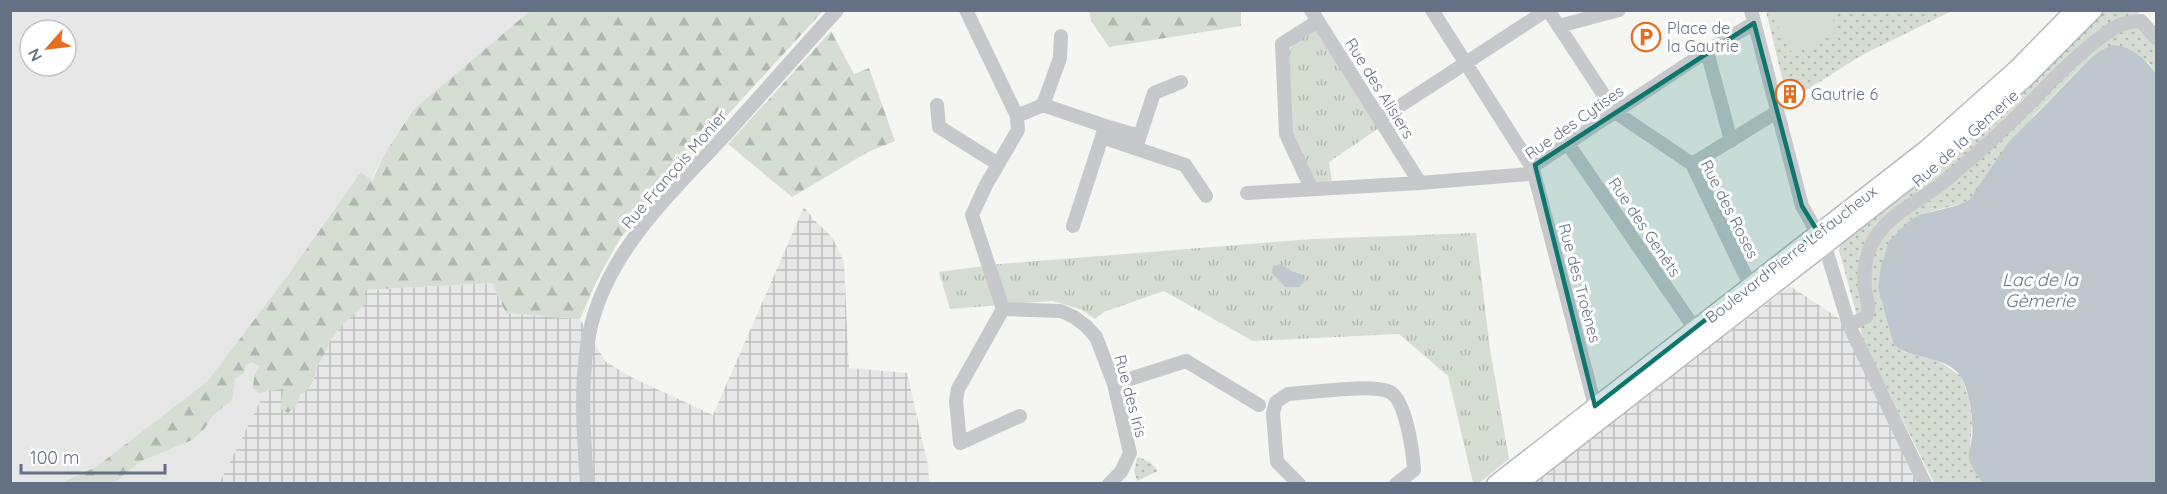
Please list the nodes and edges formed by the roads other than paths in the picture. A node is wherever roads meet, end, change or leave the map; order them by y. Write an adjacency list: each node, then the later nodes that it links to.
1 (837, 10): 43 (street, Rue François Monier)
2 (966, 10): 20 (street)
3 (1432, 10): 14 (street, Rue des Troènes)
4 (1548, 10): 10 (street); 14 (street)
5 (1619, 10): 10 (street)
6 (2074, 10): 34 (main road, Boulevard Pierre Lefaucheux)
7 (2094, 10): 34 (main road, Boulevard Pierre Lefaucheux)
8 (1315, 16): 21 (street, Rue des Alisiers); 30 (street)
9 (1752, 17): 13 (street, Rue des Cytises); 19 (street)
10 (1558, 26): 18 (street)
11 (1061, 36): 17 (street)
12 (2157, 38): 37 (street, Rue de la Gèmerie)
13 (1707, 51): 18 (street, Rue des Cytises); 23 (street)
14 (1465, 64): 21 (street); 28 (street, Rue des Troènes)
15 (1180, 82): 24 (street)
16 (937, 105): 26 (street)
17 (1043, 105): 20 (street); 22 (street)
18 (1615, 112): 25 (street, Rue des Cytises); 27 (street, Rue des Roses)
19 (1777, 112): 23 (street); 34 (street)
20 (1017, 116): 26 (street)
21 (1380, 119): 29 (street, Rue des Alisiers)
22 (1103, 131): 24 (street); 33 (street)
23 (1731, 141): 27 (street)
24 (1138, 142): 32 (street)
25 (1568, 144): 28 (street, Rue des Cytises); 38 (street, Rue des Genêts)
26 (998, 164): 36 (street)
27 (1692, 164): 35 (street, Rue des Roses)
28 (1533, 169): 29 (street, Rue des Cytises); 41 (street, Rue des Troènes)
29 (1420, 183): 30 (street, Rue des Cytises)
30 (1311, 188): 31 (street, Rue des Cytises)
31 (1247, 193)
32 (1206, 196)
33 (1073, 226)
34 (1821, 239): 35 (main road, Boulevard Pierre Lefaucheux); 37 (street); 48 (main road, Boulevard Pierre Lefaucheux)
35 (1750, 285): 38 (main road, Boulevard Pierre Lefaucheux)
36 (1003, 309): 39 (street, Rue des Iris); 42 (street)
37 (1849, 325): 49 (street)
38 (1695, 329): 41 (main road, Boulevard Pierre Lefaucheux)
39 (1114, 384): 40 (street); 44 (street, Rue des Iris)
40 (1259, 405)
41 (1595, 406): 47 (main road, Boulevard Pierre Lefaucheux)
42 (1020, 416)
43 (587, 483)
44 (1109, 483)
45 (1299, 483): 46 (street)
46 (1396, 483)
47 (1495, 483)
48 (1520, 483)
49 (1925, 483)

